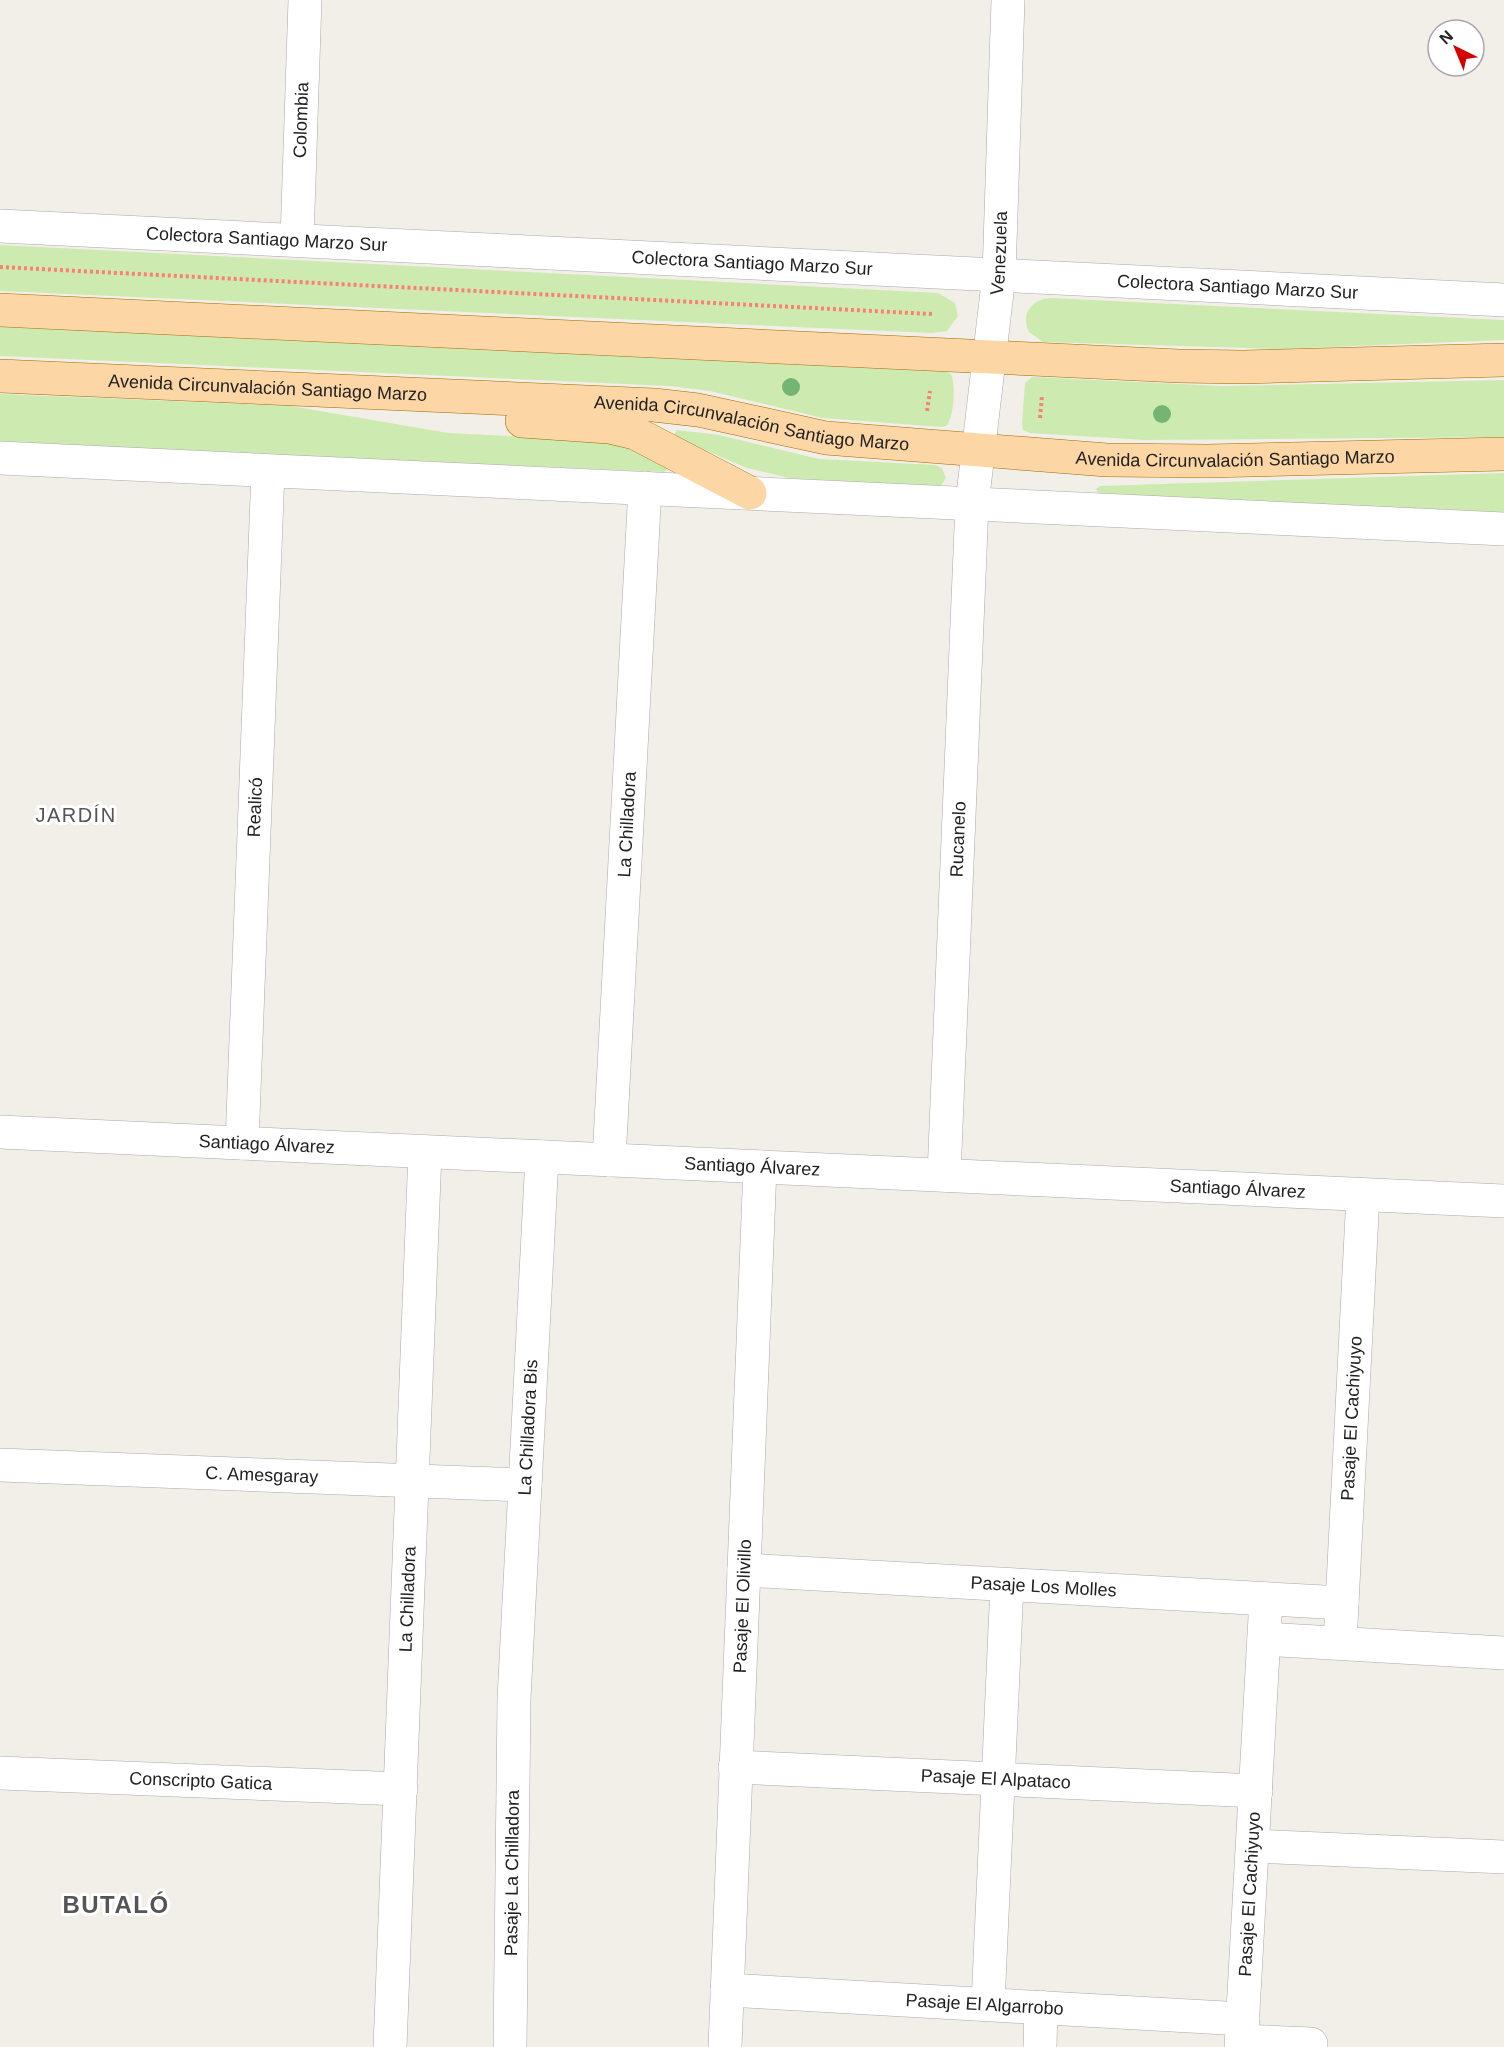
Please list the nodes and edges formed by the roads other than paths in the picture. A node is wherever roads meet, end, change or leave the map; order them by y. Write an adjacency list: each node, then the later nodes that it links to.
1 (305, 0): 4 (street, Colombia)
2 (1008, 0): 5 (street, Venezuela)
3 (0, 226): 4 (street, Colectora Santiago Marzo Sur)
4 (297, 240): 5 (street, Colectora Santiago Marzo Sur)
5 (999, 275): 6 (street, Colectora Santiago Marzo Sur); 8 (street, Venezuela)
6 (1504, 300)
7 (0, 310): 8 (main road)
8 (990, 355): 9 (main road); 12 (street, Venezuela)
9 (1504, 360)
10 (0, 376): 11 (main road, Avenida Circunvalación Santiago Marzo)
11 (356, 392): 12 (main road, Avenida Circunvalación Santiago Marzo); 17 (main road)
12 (978, 450): 13 (main road, Avenida Circunvalación Santiago Marzo); 18 (street, Venezuela)
13 (1504, 454)
14 (0, 458): 15 (street)
15 (268, 471): 16 (street); 21 (street, Realicó)
16 (645, 488): 17 (street); 24 (street, La Chilladora)
17 (750, 493): 18 (street)
18 (972, 504): 19 (street); 26 (street, Rucanelo)
19 (1504, 529)
20 (0, 1132): 21 (street, Santiago Álvarez)
21 (242, 1143): 22 (street, Santiago Álvarez)
22 (425, 1152): 23 (street, Santiago Álvarez); 30 (street, La Chilladora)
23 (543, 1157): 24 (street, Santiago Álvarez); 31 (street, La Chilladora Bis)
24 (609, 1160): 25 (street, Santiago Álvarez)
25 (760, 1167): 26 (street, Santiago Álvarez); 32 (street, Pasaje El Olivillo)
26 (944, 1175): 27 (street, Santiago Álvarez)
27 (1363, 1195): 28 (street, Santiago Álvarez); 35 (street, Pasaje El Cachiyuyo)
28 (1504, 1201)
29 (0, 1465): 30 (street, C. Amesgaray)
30 (412, 1480): 31 (street, C. Amesgaray); 43 (street, La Chilladora)
31 (525, 1485): 39 (street, La Chilladora Bis)
32 (744, 1570): 33 (street, Pasaje Los Molles); 40 (street, Pasaje El Olivillo)
33 (1007, 1584): 34 (street, Pasaje Los Molles); 42 (street)
34 (1266, 1599): 35 (street, Pasaje Los Molles); 36 (street, Pasaje El Cachiyuyo)
35 (1342, 1603): 37 (street, Pasaje El Cachiyuyo)
36 (1264, 1639): 37 (street); 44 (street, Pasaje El Cachiyuyo)
37 (1340, 1643): 38 (street)
38 (1504, 1653)
39 (514, 1699): 52 (street, Pasaje La Chilladora)
40 (735, 1767): 42 (street, Pasaje El Alpataco); 47 (street, Pasaje El Olivillo)
41 (0, 1773): 43 (street, Conscripto Gatica)
42 (998, 1779): 44 (street, Pasaje El Alpataco); 48 (street)
43 (401, 1789): 51 (street, La Chilladora)
44 (1256, 1791): 45 (street, Pasaje El Cachiyuyo)
45 (1253, 1846): 46 (street); 50 (street, Pasaje El Cachiyuyo)
46 (1504, 1857)
47 (727, 1990): 48 (street, Pasaje El Algarrobo); 53 (street, Pasaje El Olivillo)
48 (988, 2004): 49 (street, Pasaje El Algarrobo)
49 (1041, 2007): 50 (street, Pasaje El Algarrobo); 54 (street)
50 (1242, 2036): 55 (street, Pasaje El Algarrobo)
51 (390, 2047)
52 (510, 2047)
53 (724, 2047)
54 (1040, 2047)
55 (1311, 2047)

